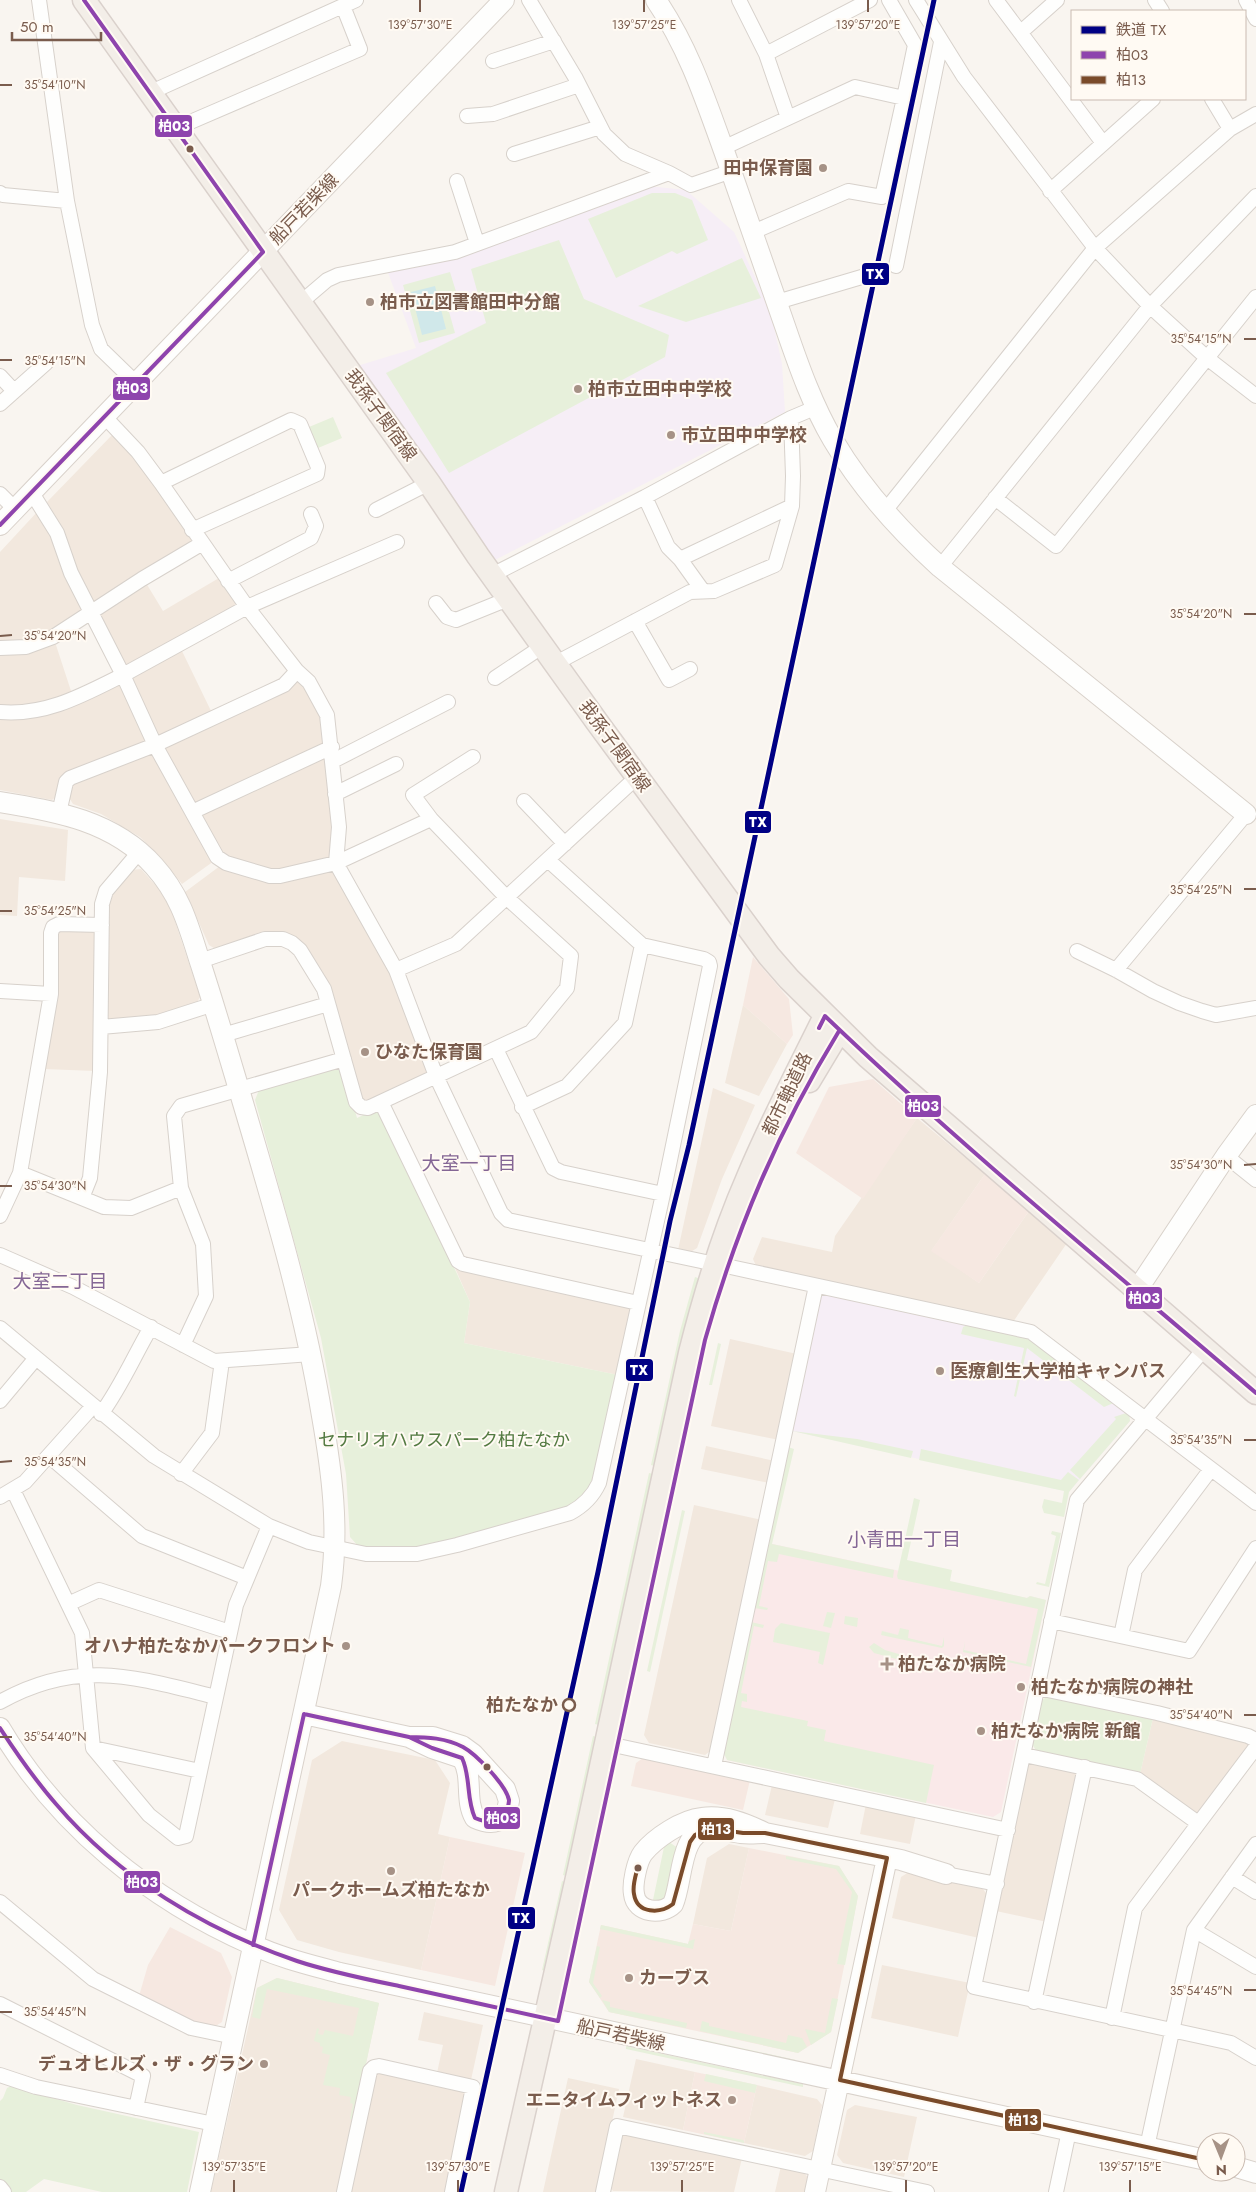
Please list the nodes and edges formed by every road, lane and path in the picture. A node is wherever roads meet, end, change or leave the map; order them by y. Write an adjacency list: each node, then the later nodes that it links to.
1 (39, 0): 43 (street)
2 (84, 0): 23 (main road, 我孫子関宿線)
3 (356, 0): 14 (street)
4 (504, 0): 47 (street, 船戸若柴線)
5 (529, 0): 17 (street)
6 (656, 0): 35 (street)
7 (739, 0): 19 (street)
8 (870, 0): 19 (street)
9 (889, 0): 24 (street)
10 (916, 0): 18 (street)
11 (996, 0): 16 (street)
12 (1057, 0): 16 (street)
13 (1246, 0): 15 (street)
14 (344, 6): 23 (street); 32 (street)
15 (1256, 19)
16 (1021, 32): 22 (street)
17 (554, 41): 20 (street); 21 (street)
18 (941, 42): 40 (street); 48 (street)
19 (766, 54): 30 (street)
20 (493, 60)
21 (580, 85): 29 (street); 31 (street)
22 (1069, 87)
23 (149, 93): 32 (main road, 我孫子関宿線)
24 (904, 98): 30 (street); 44 (street)
25 (1077, 100): 34 (street)
26 (1152, 100): 34 (street)
27 (1213, 100): 33 (street)
28 (1256, 114): 33 (street)
29 (467, 116)
30 (788, 118): 35 (street)
31 (600, 127): 36 (street); 38 (street)
32 (174, 129): 47 (main road, 我孫子関宿線)
33 (1230, 129): 46 (street)
34 (1103, 143): 40 (street)
35 (723, 148): 37 (street)
36 (514, 154)
37 (732, 171): 38 (street); 44 (street)
38 (669, 173): 45 (street)
39 (457, 181): 45 (street)
40 (1050, 191): 46 (street)
41 (0, 193): 43 (street)
42 (1256, 196): 53 (street)
43 (67, 201): 57 (street)
44 (753, 232): 51 (street)
45 (477, 243): 52 (street)
46 (1095, 248): 53 (street); 73 (street)
47 (263, 252): 52 (main road, 我孫子関宿線); 57 (street, 船戸若柴線)
48 (896, 266)
49 (865, 276): 51 (street)
50 (1256, 297): 54 (street)
51 (777, 302): 61 (street)
52 (300, 303): 65 (main road, 我孫子関宿線)
53 (1150, 306): 54 (street); 69 (street)
54 (1207, 358): 59 (street); 69 (street)
55 (46, 364): 58 (street)
56 (0, 376): 58 (street)
57 (136, 384): 62 (street, 船戸若柴線)
58 (14, 391): 60 (street)
59 (1256, 396)
60 (0, 404)
61 (817, 407): 63 (street); 73 (street)
62 (104, 416): 64 (street); 66 (street, 船戸若柴線)
63 (790, 418): 68 (street); 70 (street)
64 (161, 483): 76 (street); 76 (street)
65 (429, 483): 72 (street); 81 (main road, 我孫子関宿線)
66 (32, 492): 71 (street, 船戸若柴線); 87 (street)
67 (0, 494): 71 (street)
68 (645, 498): 79 (street); 81 (street)
69 (995, 498): 80 (street)
70 (792, 506): 79 (street); 83 (street)
71 (15, 510): 75 (street, 船戸若柴線)
72 (376, 510)
73 (884, 512): 80 (street)
74 (311, 514): 82 (street)
75 (0, 525)
76 (192, 530): 78 (street)
77 (397, 542): 86 (street)
78 (201, 544): 82 (street); 87 (street)
79 (680, 559): 83 (street)
80 (940, 567): 108 (street)
81 (492, 575): 84 (main road, 我孫子関宿線)
82 (228, 581): 86 (street)
83 (703, 591): 88 (street)
84 (510, 600): 85 (street); 90 (main road, 我孫子関宿線)
85 (436, 603)
86 (247, 607): 92 (street); 93 (street)
87 (91, 612): 89 (street); 93 (street)
88 (635, 621): 90 (street); 91 (street)
89 (0, 648)
90 (549, 655): 94 (street); 102 (main road, 我孫子関宿線)
91 (690, 669)
92 (297, 671): 97 (street); 98 (street)
93 (123, 676): 96 (street); 97 (street)
94 (496, 678)
95 (448, 702): 100 (street)
96 (0, 712)
97 (156, 745): 106 (street); 107 (street)
98 (332, 747): 100 (street); 107 (street)
99 (473, 757): 109 (street)
100 (333, 761): 103 (street)
101 (396, 764): 103 (street)
102 (637, 777): 110 (street); 126 (main road, 我孫子関宿線)
103 (335, 794): 113 (street)
104 (524, 801): 110 (street)
105 (0, 802): 106 (street)
106 (59, 812): 111 (street)
107 (192, 812): 113 (street)
108 (1246, 814): 120 (street)
109 (431, 819): 113 (street); 114 (street)
110 (565, 844): 112 (street)
111 (140, 851): 115 (street); 118 (street)
112 (548, 860): 114 (street); 116 (street)
113 (336, 863): 119 (street)
114 (506, 897): 119 (street); 129 (street)
115 (102, 925): 122 (street); 127 (street)
116 (642, 945): 134 (street); 140 (street)
117 (1077, 951): 120 (street)
118 (200, 961): 123 (street); 124 (street)
119 (396, 970): 131 (street)
120 (1116, 970): 125 (street)
121 (0, 991): 122 (street)
122 (52, 994): 137 (street)
123 (214, 1004): 127 (street); 128 (street)
124 (328, 1004): 128 (street); 130 (street)
125 (1256, 1008)
126 (832, 1024): 145 (main road, 都市軸道路); 147 (main road, 我孫子関宿線)
127 (101, 1028): 141 (street)
128 (223, 1035): 132 (street)
129 (496, 1048): 131 (street); 134 (street)
130 (344, 1059): 132 (street); 133 (street)
131 (436, 1076): 133 (street); 143 (street)
132 (239, 1090): 139 (street); 153 (street)
133 (381, 1102): 148 (street)
134 (522, 1106): 140 (street)
135 (1256, 1115): 136 (street)
136 (1226, 1156): 138 (street); 147 (street)
137 (20, 1173): 141 (street); 142 (street)
138 (1256, 1180)
139 (181, 1188): 141 (street); 151 (street)
140 (663, 1194): 143 (street)
141 (82, 1198)
142 (1, 1211)
143 (650, 1250): 145 (street); 148 (street)
144 (0, 1255): 149 (street)
145 (721, 1265): 146 (street); 182 (main road, 都市軸道路); 209 (main road, 都市軸道路)
146 (816, 1286): 159 (street); 186 (street)
147 (1137, 1290): 152 (main road, 我孫子関宿線)
148 (638, 1303): 168 (street)
149 (151, 1327): 151 (street); 158 (street)
150 (0, 1328): 154 (street)
151 (183, 1345): 155 (street)
152 (1204, 1348): 156 (main road, 我孫子関宿線); 159 (street)
153 (311, 1354): 155 (street); 168 (street)
154 (36, 1358): 157 (street); 158 (street)
155 (222, 1360): 162 (street)
156 (1256, 1393)
157 (0, 1401)
158 (97, 1410): 160 (street); 162 (street)
159 (1145, 1419): 161 (street); 171 (street)
160 (49, 1456): 163 (street); 169 (street)
161 (1211, 1469): 165 (street); 173 (street)
162 (181, 1474): 166 (street)
163 (13, 1490): 164 (street); 170 (street)
164 (0, 1497)
165 (1256, 1503)
166 (269, 1526): 168 (street); 169 (street)
167 (1256, 1548): 173 (street)
168 (335, 1549): 178 (street)
169 (247, 1578): 172 (street)
170 (68, 1604): 172 (street); 174 (street)
171 (1052, 1621): 173 (street); 175 (street)
172 (230, 1632): 176 (street)
173 (1121, 1636)
174 (86, 1674): 176 (street); 177 (street); 184 (street)
175 (1038, 1688): 181 (street); 185 (street)
176 (216, 1696): 188 (street)
177 (0, 1702)
178 (304, 1714): 180 (street); 204 (street)
179 (0, 1728): 204 (street, 船戸若柴線)
180 (410, 1737): 189 (street); 190 (street)
181 (1256, 1740)
182 (618, 1746): 186 (street); 209 (main road, 都市軸道路)
183 (1256, 1747): 191 (street)
184 (93, 1748): 188 (street); 188 (street)
185 (1024, 1755): 187 (street); 192 (street)
186 (714, 1766): 192 (street)
187 (1085, 1767): 191 (street); 206 (street)
188 (200, 1771)
189 (499, 1782): 190 (street); 190 (street)
190 (470, 1789)
191 (1198, 1822): 208 (street)
192 (1008, 1830): 200 (street)
193 (765, 1833): 194 (street); 196 (street); 197 (street)
194 (664, 1836): 196 (street); 196 (street)
195 (1256, 1844): 199 (street)
196 (686, 1851)
197 (887, 1858): 198 (street); 214 (street)
198 (946, 1874): 200 (street)
199 (1232, 1877): 201 (street); 203 (street)
200 (997, 1884): 206 (street)
201 (1256, 1892)
202 (0, 1902): 211 (street)
203 (1194, 1930): 205 (street); 210 (street)
204 (253, 1945): 209 (street, 船戸若柴線); 211 (street)
205 (1256, 1967)
206 (1034, 2002): 208 (street)
207 (0, 2004): 215 (street)
208 (1112, 2018): 210 (street)
209 (552, 2020): 214 (street, 船戸若柴線); 226 (main road, 都市軸道路); 227 (main road, 都市軸道路)
210 (1172, 2032): 212 (street); 218 (street)
211 (234, 2037): 216 (street)
212 (1256, 2058)
213 (2, 2080): 215 (street)
214 (840, 2080): 217 (street, 船戸若柴線); 220 (street)
215 (136, 2108): 216 (street)
216 (214, 2124): 223 (street)
217 (1069, 2131): 218 (street, 船戸若柴線); 231 (street)
218 (1147, 2147): 219 (street, 船戸若柴線)
219 (1196, 2158)
220 (820, 2169): 228 (street); 229 (street); 230 (street)
221 (0, 2187): 222 (street)
222 (4, 2192)
223 (200, 2192)
224 (344, 2192): 225 (street)
225 (452, 2192)
226 (506, 2192)
227 (522, 2192)
228 (603, 2192)
229 (815, 2192)
230 (927, 2192)
231 (1056, 2192)

